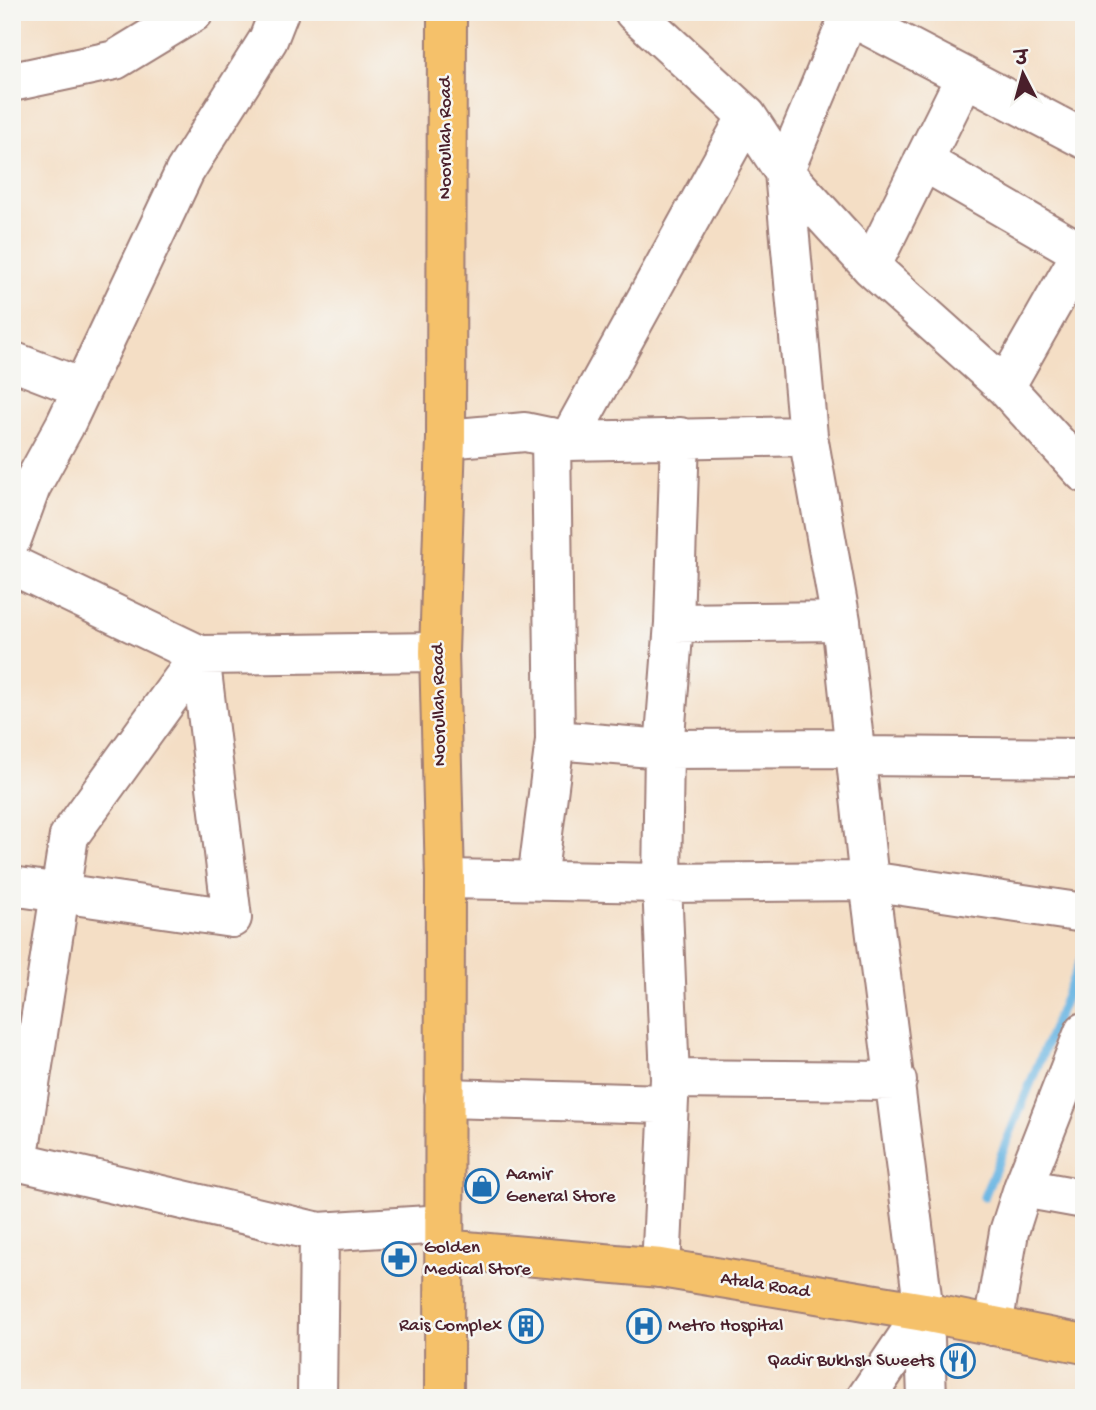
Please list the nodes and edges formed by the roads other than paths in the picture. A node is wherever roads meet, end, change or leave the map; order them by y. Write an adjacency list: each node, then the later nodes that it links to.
1 (194, 12): 7 (street)
2 (279, 12): 16 (street)
3 (447, 12): 19 (main road, Noorullah Road)
4 (634, 12): 8 (street)
5 (850, 14): 6 (street); 11 (street)
6 (965, 77): 9 (street); 10 (street)
7 (12, 82)
8 (747, 116): 11 (street); 20 (street)
9 (1084, 139)
10 (923, 161): 12 (street); 13 (street)
11 (784, 172): 13 (street); 17 (street)
12 (1083, 252): 15 (street)
13 (871, 267): 15 (street)
14 (12, 360): 16 (street)
15 (1005, 387): 21 (street)
16 (82, 388): 22 (street)
17 (808, 436): 18 (street); 24 (street)
18 (680, 437): 20 (street); 25 (street)
19 (446, 439): 20 (street); 26 (main road, Noorullah Road)
20 (560, 439): 28 (street)
21 (1084, 473)
22 (12, 539)
23 (12, 565): 27 (street)
24 (841, 621): 25 (street); 30 (street)
25 (674, 623): 29 (street)
26 (439, 652): 27 (street); 32 (main road, Noorullah Road)
27 (200, 655): 37 (street); 37 (street)
28 (555, 740): 29 (street); 33 (street)
29 (664, 749): 30 (street); 35 (street)
30 (856, 752): 31 (street); 34 (street)
31 (1084, 758)
32 (444, 879): 33 (street); 43 (main road, Noorullah Road)
33 (537, 880): 35 (street)
34 (869, 881): 35 (street); 38 (street); 40 (street)
35 (662, 883): 41 (street)
36 (12, 886): 37 (street)
37 (60, 893): 44 (street)
38 (1084, 913)
39 (1084, 1031): 42 (street)
40 (897, 1081): 41 (street); 50 (street)
41 (669, 1091): 43 (street); 49 (street)
42 (1072, 1092): 45 (street)
43 (444, 1098): 48 (main road, Noorullah Road)
44 (15, 1161): 47 (street)
45 (1023, 1188): 46 (street); 51 (street)
46 (1084, 1199)
47 (319, 1232): 48 (street); 53 (street)
48 (444, 1236): 49 (main road, Atala Road); 54 (main road, Noorullah Road)
49 (661, 1269): 50 (main road, Atala Road)
50 (924, 1312): 51 (main road, Atala Road); 55 (street); 56 (street)
51 (993, 1326): 52 (main road, Atala Road)
52 (1084, 1344)
53 (317, 1398)
54 (443, 1398)
55 (866, 1398)
56 (927, 1398)

